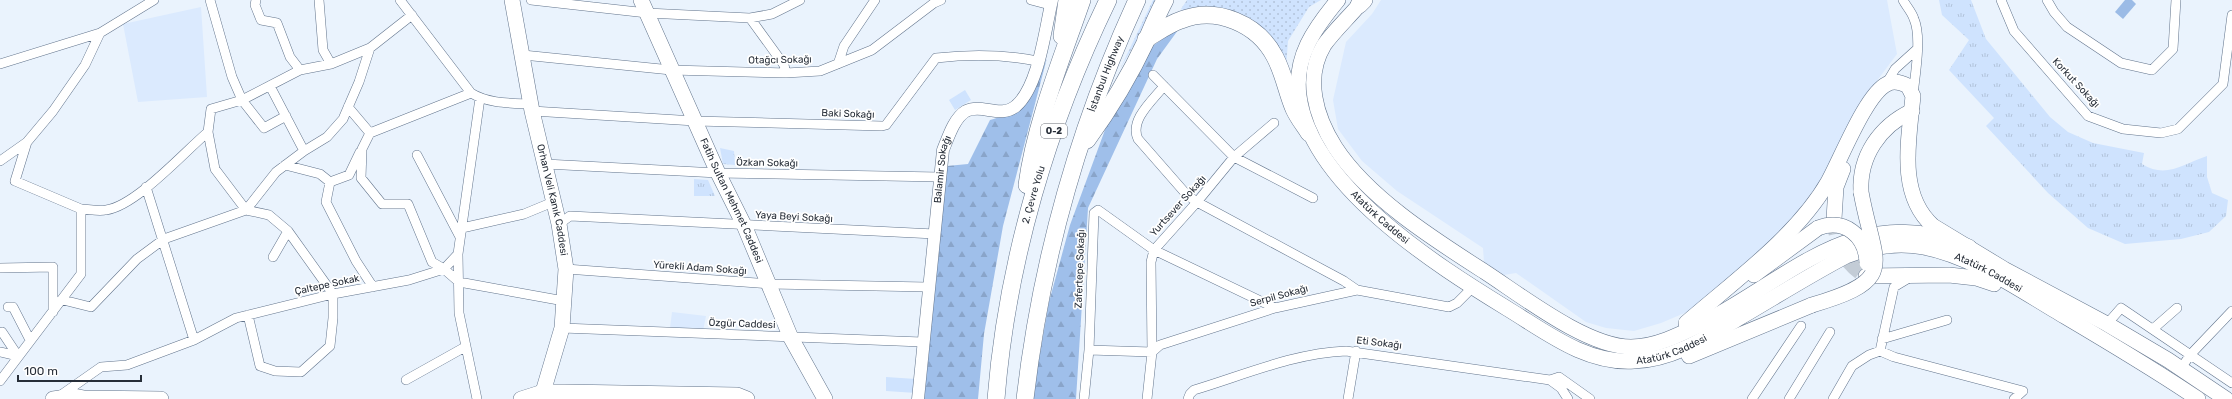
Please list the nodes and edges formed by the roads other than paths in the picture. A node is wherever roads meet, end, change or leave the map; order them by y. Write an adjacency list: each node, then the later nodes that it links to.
1 (154, 0): 28 (street)
2 (210, 0): 46 (street)
3 (256, 0): 37 (street)
4 (319, 0): 35 (street)
5 (400, 0): 26 (street)
6 (512, 0): 32 (main road, Orhan Veli Kanık Caddesi)
7 (531, 0): 24 (street)
8 (800, 0): 27 (street)
9 (875, 0): 36 (street)
10 (942, 0): 36 (street, Otağcı Sokağı)
11 (1031, 0): 23 (street)
12 (1067, 0): 40 (highway)
13 (1082, 0): 40 (highway)
14 (1108, 0): 85 (highway, 2. Çevre Yolu / O-2)
15 (1137, 0): 58 (highway, İstanbul Highway)
16 (1165, 0): 29 (highway)
17 (1338, 0): 54 (main road, Atatürk Caddesi)
18 (1902, 0): 31 (street)
19 (2001, 0): 25 (street, Korkut Sokağı)
20 (2047, 0): 21 (street)
21 (2176, 0)
22 (1362, 2): 122 (main road)
23 (1051, 3): 33 (street, Balamir Sokağı)
24 (644, 6): 27 (street); 38 (main road, Fatih Sultan Mehmet Caddesi)
25 (2232, 15)
26 (412, 16): 30 (street); 45 (street)
27 (750, 18): 39 (street)
28 (100, 33): 34 (street); 56 (street)
29 (1146, 39): 54 (highway); 58 (highway)
30 (370, 48): 35 (street); 48 (street)
31 (1916, 50): 42 (street); 47 (street)
32 (523, 55): 38 (street, Otağcı Sokağı); 49 (main road, Orhan Veli Kanık Caddesi)
33 (1037, 61): 51 (street, Baki Sokağı); 66 (street, Balamir Sokağı)
34 (0, 64)
35 (331, 64): 37 (street)
36 (838, 64): 39 (street, Otağcı Sokağı)
37 (300, 70): 43 (street)
38 (671, 70): 39 (street, Otağcı Sokağı); 51 (main road, Fatih Sultan Mehmet Caddesi)
39 (786, 73)
40 (1056, 74): 85 (highway)
41 (1153, 75): 44 (street)
42 (1886, 84): 47 (main road); 74 (main road); 110 (main road)
43 (270, 86): 46 (street); 50 (street)
44 (1164, 86): 61 (street); 71 (street)
45 (476, 95): 49 (street); 55 (street); 78 (street)
46 (242, 100): 50 (street); 53 (street)
47 (1912, 104): 81 (main road); 102 (main road, bridge)
48 (348, 107): 55 (street); 59 (street)
49 (531, 107): 51 (street); 63 (main road, Orhan Veli Kanık Caddesi)
50 (286, 116): 59 (street)
51 (695, 121): 65 (main road, Fatih Sultan Mehmet Caddesi)
52 (1274, 123): 61 (street, Yurtsever Sokağı)
53 (208, 132): 68 (street); 73 (street)
54 (1309, 132): 95 (main road, Atatürk Caddesi)
55 (370, 133): 57 (street)
56 (27, 142): 62 (street); 72 (street)
57 (362, 148): 67 (street); 87 (street)
58 (1080, 149): 149 (highway)
59 (304, 151): 64 (street)
60 (417, 155): 78 (street)
61 (1234, 157): 69 (street); 71 (street, Yurtsever Sokağı)
62 (0, 161)
63 (545, 164): 65 (street, Özkan Sokağı); 70 (main road, Orhan Veli Kanık Caddesi)
64 (285, 165): 67 (street); 73 (street)
65 (718, 173): 66 (street, Özkan Sokağı); 76 (main road, Fatih Sultan Mehmet Caddesi)
66 (940, 177): 79 (street, Balamir Sokağı)
67 (330, 182): 93 (street)
68 (146, 187): 72 (street); 80 (street)
69 (1313, 198)
70 (553, 202): 75 (main road, Orhan Veli Kanık Caddesi); 78 (street)
71 (1197, 202): 82 (street, Yurtsever Sokağı); 96 (street)
72 (81, 209): 100 (street)
73 (246, 210): 77 (street); 80 (street)
74 (1834, 219)
75 (558, 224): 76 (street, Yaya Beyi Sokağı); 88 (main road, Orhan Veli Kanık Caddesi)
76 (744, 225): 79 (street, Yaya Beyi Sokağı); 92 (main road, Fatih Sultan Mehmet Caddesi)
77 (288, 231): 84 (street); 99 (street)
78 (461, 233): 83 (street)
79 (935, 234): 94 (street, Balamir Sokağı)
80 (164, 239): 100 (street); 120 (street)
81 (1969, 247): 111 (main road, Atatürk Caddesi); 122 (main road)
82 (1154, 250): 104 (street); 124 (street, Zafertepe Sokağı); 128 (street, Yurtsever Sokağı)
83 (458, 254): 87 (street, Çaltepe Sokak); 91 (street)
84 (273, 257)
85 (1016, 267): 148 (highway, 2. Çevre Yolu / O-2)
86 (0, 268): 107 (street)
87 (444, 268): 91 (street); 93 (street, Çaltepe Sokak)
88 (566, 269): 92 (street, Yürekli Adam Sokağı); 101 (main road, Orhan Veli Kanık Caddesi)
89 (1916, 275): 90 (main road); 97 (street); 98 (main road)
90 (1868, 276): 97 (street)
91 (459, 282): 101 (street); 123 (street)
92 (770, 284): 94 (street, Yürekli Adam Sokağı); 117 (main road, Fatih Sultan Mehmet Caddesi)
93 (373, 287): 99 (street, Çaltepe Sokak)
94 (928, 288): 121 (street, Balamir Sokağı)
95 (1473, 288): 96 (street, Serpil Sokağı); 131 (main road, Atatürk Caddesi)
96 (1357, 290): 104 (street, Serpil Sokağı)
97 (1894, 291): 118 (street)
98 (2025, 293): 131 (main road, Atatürk Caddesi); 160 (main road, Atatürk Caddesi)
99 (333, 294): 108 (street, Çaltepe Sokak); 108 (street)
100 (63, 300): 107 (street)
101 (564, 301): 113 (main road, Orhan Veli Kanık Caddesi)
102 (1812, 305): 110 (main road, bridge); 131 (main road)
103 (8, 307): 119 (street)
104 (1275, 308): 128 (street, Serpil Sokağı)
105 (2177, 308): 114 (street)
106 (2232, 311): 129 (street)
107 (53, 312): 119 (street)
108 (248, 315): 120 (street, Çaltepe Sokak)
109 (1947, 320): 118 (street)
110 (1686, 323): 122 (main road)
111 (2107, 324): 114 (street); 132 (main road, Atatürk Caddesi)
112 (1801, 326): 156 (street)
113 (562, 328): 117 (street, Özgür Caddesi); 137 (main road, Orhan Veli Kanık Caddesi)
114 (2153, 329): 129 (street)
115 (2, 332): 130 (street)
116 (1830, 332): 157 (street)
117 (792, 338): 121 (street, Özgür Caddesi); 139 (main road, Fatih Sultan Mehmet Caddesi)
118 (1882, 339): 126 (street)
119 (30, 340): 130 (street)
120 (194, 340): 140 (street, Çaltepe Sokak)
121 (922, 342): 147 (street, Balamir Sokağı)
122 (1651, 344)
123 (465, 347): 133 (street); 145 (street)
124 (1089, 350): 128 (street); 150 (street, Zafertepe Sokağı)
125 (1356, 351): 134 (street, Eti Sokağı); 152 (street, Eti Sokağı); 153 (street)
126 (1880, 351): 158 (street); 159 (street)
127 (0, 352): 130 (street)
128 (1152, 352): 151 (street, Yurtsever Sokağı)
129 (2191, 354): 132 (street); 136 (street)
130 (18, 356): 135 (street)
131 (1620, 361)
132 (2181, 368): 161 (main road, Atatürk Caddesi)
133 (406, 380)
134 (1550, 380): 154 (street); 155 (street, Eti Sokağı)
135 (0, 381)
136 (2232, 382)
137 (551, 395): 138 (main road); 146 (main road)
138 (638, 396): 142 (main road)
139 (822, 397)
140 (56, 398): 141 (main road); 143 (main road)
141 (85, 398): 144 (main road)
142 (740, 398)
143 (53, 399)
144 (161, 399)
145 (477, 399)
146 (521, 399)
147 (918, 399)
148 (996, 399)
149 (1025, 399)
150 (1084, 399)
151 (1147, 399)
152 (1188, 399)
153 (1348, 399)
154 (1568, 399)
155 (1590, 399)
156 (1752, 399)
157 (1789, 399)
158 (1833, 399)
159 (2014, 399)
160 (2198, 399)
161 (2226, 399)

